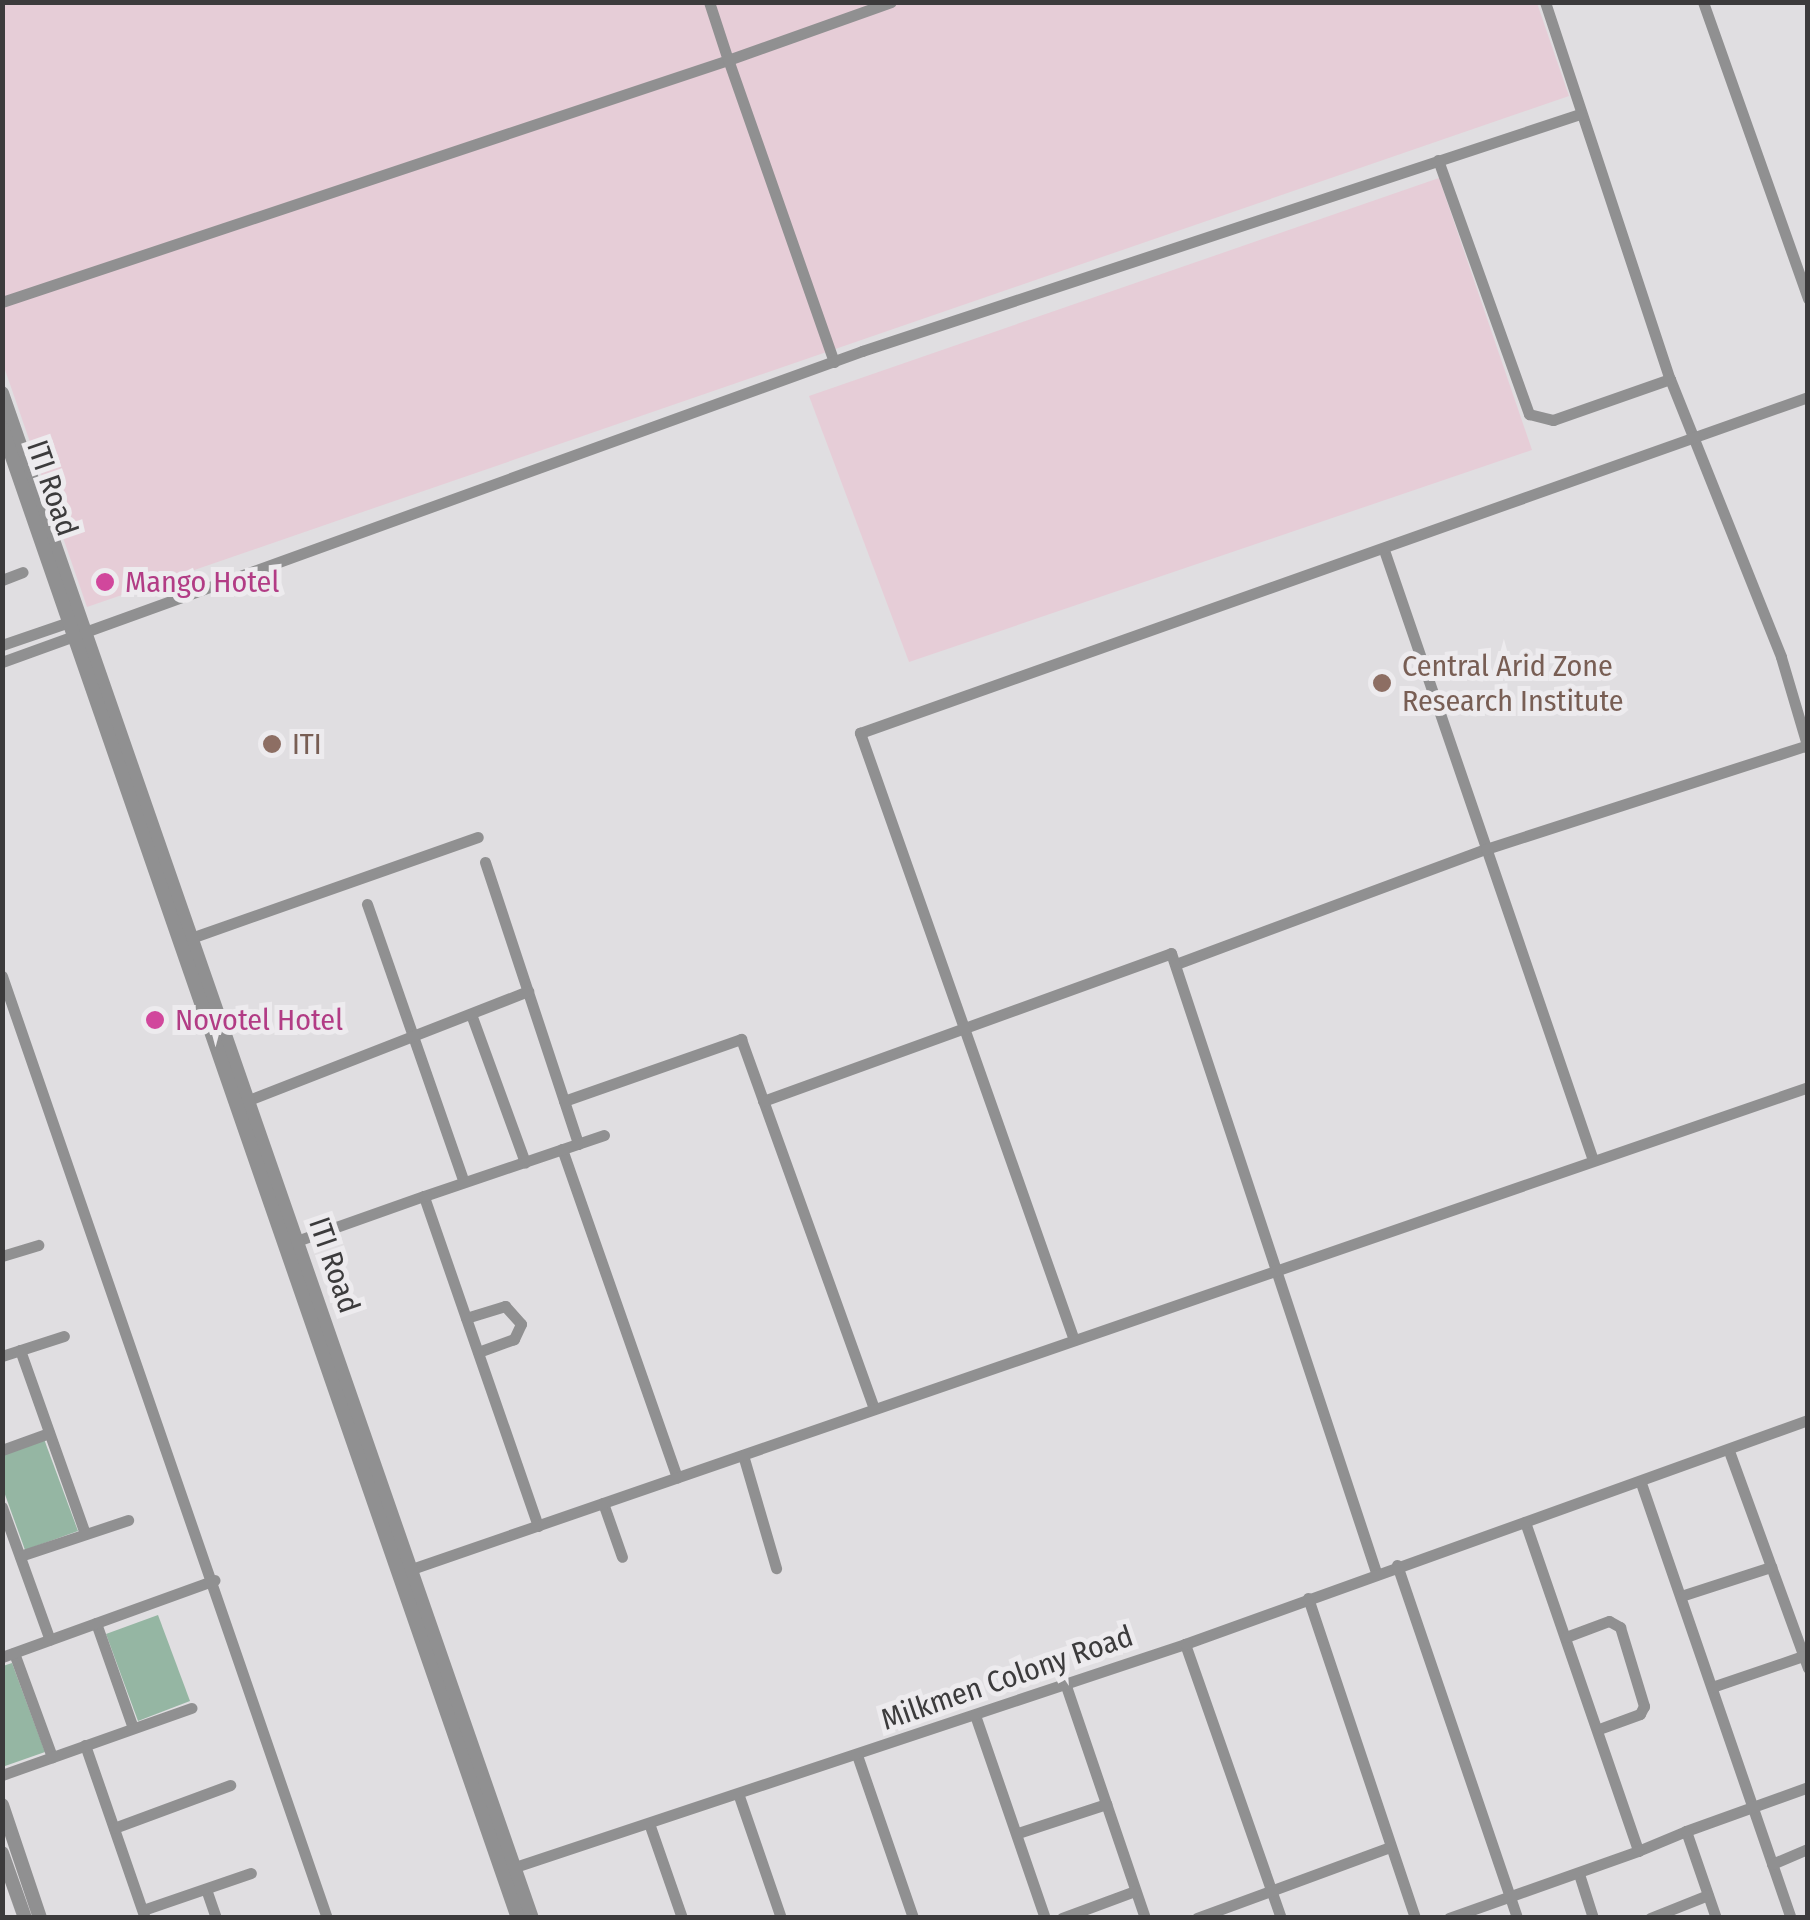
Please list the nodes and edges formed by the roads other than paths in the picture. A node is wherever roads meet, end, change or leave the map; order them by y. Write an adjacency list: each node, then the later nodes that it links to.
1 (709, 2): 5 (street)
2 (891, 2): 5 (street)
3 (1545, 2): 6 (street)
4 (1703, 2): 8 (street)
5 (728, 60): 9 (street); 10 (street)
6 (1580, 114): 7 (street); 11 (street)
7 (1438, 160): 10 (street); 11 (street)
8 (1808, 298)
9 (2, 302)
10 (834, 362): 19 (street)
11 (1670, 379): 15 (street)
12 (2, 394): 19 (street)
13 (1808, 397): 15 (street)
14 (2, 428): 19 (street, ITI Road)
15 (1693, 438): 16 (street); 22 (street)
16 (1384, 550): 24 (street); 32 (street)
17 (24, 572): 18 (street)
18 (2, 580)
19 (76, 630): 20 (street); 21 (street); 27 (street, ITI Road); 45 (street, ITI Road)
20 (2, 645)
21 (2, 662)
22 (1807, 746): 24 (street)
23 (478, 837): 27 (street)
24 (1486, 848): 28 (street); 41 (street)
25 (485, 862): 30 (street)
26 (368, 904): 33 (street)
27 (190, 938): 35 (street, ITI Road)
28 (1176, 964): 32 (street); 48 (street)
29 (2, 976): 76 (street)
30 (528, 991): 31 (street); 36 (street)
31 (471, 1014): 33 (street); 42 (street)
32 (967, 1027): 37 (street); 51 (street)
33 (414, 1037): 35 (street); 43 (street)
34 (1808, 1087): 41 (street)
35 (246, 1101): 45 (street, ITI Road)
36 (564, 1101): 37 (street); 39 (street)
37 (764, 1101): 55 (street)
38 (604, 1135): 39 (street)
39 (578, 1144): 40 (street)
40 (562, 1149): 42 (street); 61 (street)
41 (1593, 1160): 48 (street)
42 (525, 1162): 43 (street)
43 (464, 1182): 44 (street)
44 (424, 1196): 45 (street); 49 (street)
45 (291, 1243): 74 (street, ITI Road)
46 (38, 1245): 47 (street)
47 (2, 1256)
48 (1280, 1269): 51 (street); 75 (street)
49 (466, 1318): 53 (street); 53 (street)
50 (64, 1336): 52 (street)
51 (1074, 1340): 55 (street)
52 (20, 1350): 54 (street); 57 (street)
53 (478, 1352): 67 (street)
54 (2, 1356)
55 (874, 1409): 60 (street)
56 (1808, 1420): 59 (street)
57 (49, 1433): 58 (street); 68 (street)
58 (2, 1450)
59 (1729, 1451): 62 (street); 72 (street)
60 (742, 1455): 61 (street); 73 (street)
61 (677, 1477): 63 (street)
62 (1641, 1483): 66 (street, Milkmen Colony Road); 77 (street)
63 (603, 1503): 67 (street); 70 (street)
64 (2, 1507): 69 (street)
65 (128, 1520): 68 (street)
66 (1525, 1522): 71 (street, Milkmen Colony Road); 80 (street)
67 (538, 1526): 74 (street)
68 (85, 1534): 69 (street)
69 (20, 1556): 81 (street)
70 (622, 1557)
71 (1397, 1564): 75 (street, Milkmen Colony Road); 118 (street)
72 (1771, 1567): 77 (street); 84 (street)
73 (776, 1568)
74 (405, 1571): 111 (street, ITI Road)
75 (1376, 1572): 78 (street, Milkmen Colony Road)
76 (215, 1580): 79 (street); 124 (street)
77 (1681, 1596): 86 (street)
78 (1308, 1598): 82 (street, Milkmen Colony Road); 106 (street)
79 (96, 1623): 81 (street); 89 (street)
80 (1566, 1637): 90 (street); 90 (street)
81 (50, 1640): 83 (street)
82 (1185, 1644): 85 (street, Milkmen Colony Road); 116 (street)
83 (8, 1655): 93 (street)
84 (1805, 1662): 86 (street)
85 (1065, 1683): 88 (street, Milkmen Colony Road); 98 (street)
86 (1712, 1687): 100 (street)
87 (191, 1708): 89 (street)
88 (975, 1714): 92 (street, Milkmen Colony Road); 104 (street)
89 (134, 1728): 91 (street)
90 (1599, 1729): 108 (street)
91 (85, 1745): 93 (street); 102 (street)
92 (858, 1755): 97 (street, Milkmen Colony Road); 128 (street)
93 (52, 1756): 94 (street)
94 (2, 1775)
95 (230, 1786): 102 (street)
96 (1808, 1787): 100 (street)
97 (739, 1796): 101 (street, Milkmen Colony Road); 120 (street)
98 (1106, 1804): 104 (street); 115 (street)
99 (2, 1805): 105 (street)
100 (1752, 1806): 103 (street); 110 (street)
101 (650, 1826): 111 (street, Milkmen Colony Road); 127 (street)
102 (114, 1828): 119 (street)
103 (1686, 1831): 108 (street); 117 (street)
104 (1018, 1833): 129 (street)
105 (8, 1841): 122 (street)
106 (1390, 1847): 116 (street); 134 (street)
107 (1808, 1849): 110 (street)
108 (1638, 1850): 113 (street)
109 (2, 1853): 121 (street)
110 (1772, 1864): 140 (street)
111 (508, 1869): 125 (street, ITI Road); 126 (street, ITI Road)
112 (251, 1873): 114 (street)
113 (1579, 1874): 118 (street); 137 (street)
114 (206, 1889): 119 (street); 123 (street)
115 (1135, 1891): 130 (street); 131 (street)
116 (1272, 1891): 132 (street); 133 (street)
117 (1708, 1895): 138 (street); 139 (street)
118 (1510, 1897): 135 (street); 136 (street)
119 (144, 1914)
120 (779, 1917)
121 (25, 1918)
122 (40, 1918)
123 (216, 1918)
124 (327, 1918)
125 (518, 1918)
126 (532, 1918)
127 (682, 1918)
128 (913, 1918)
129 (1045, 1918)
130 (1062, 1918)
131 (1144, 1918)
132 (1197, 1918)
133 (1281, 1918)
134 (1414, 1918)
135 (1450, 1918)
136 (1517, 1918)
137 (1593, 1918)
138 (1650, 1918)
139 (1716, 1918)
140 (1791, 1918)

